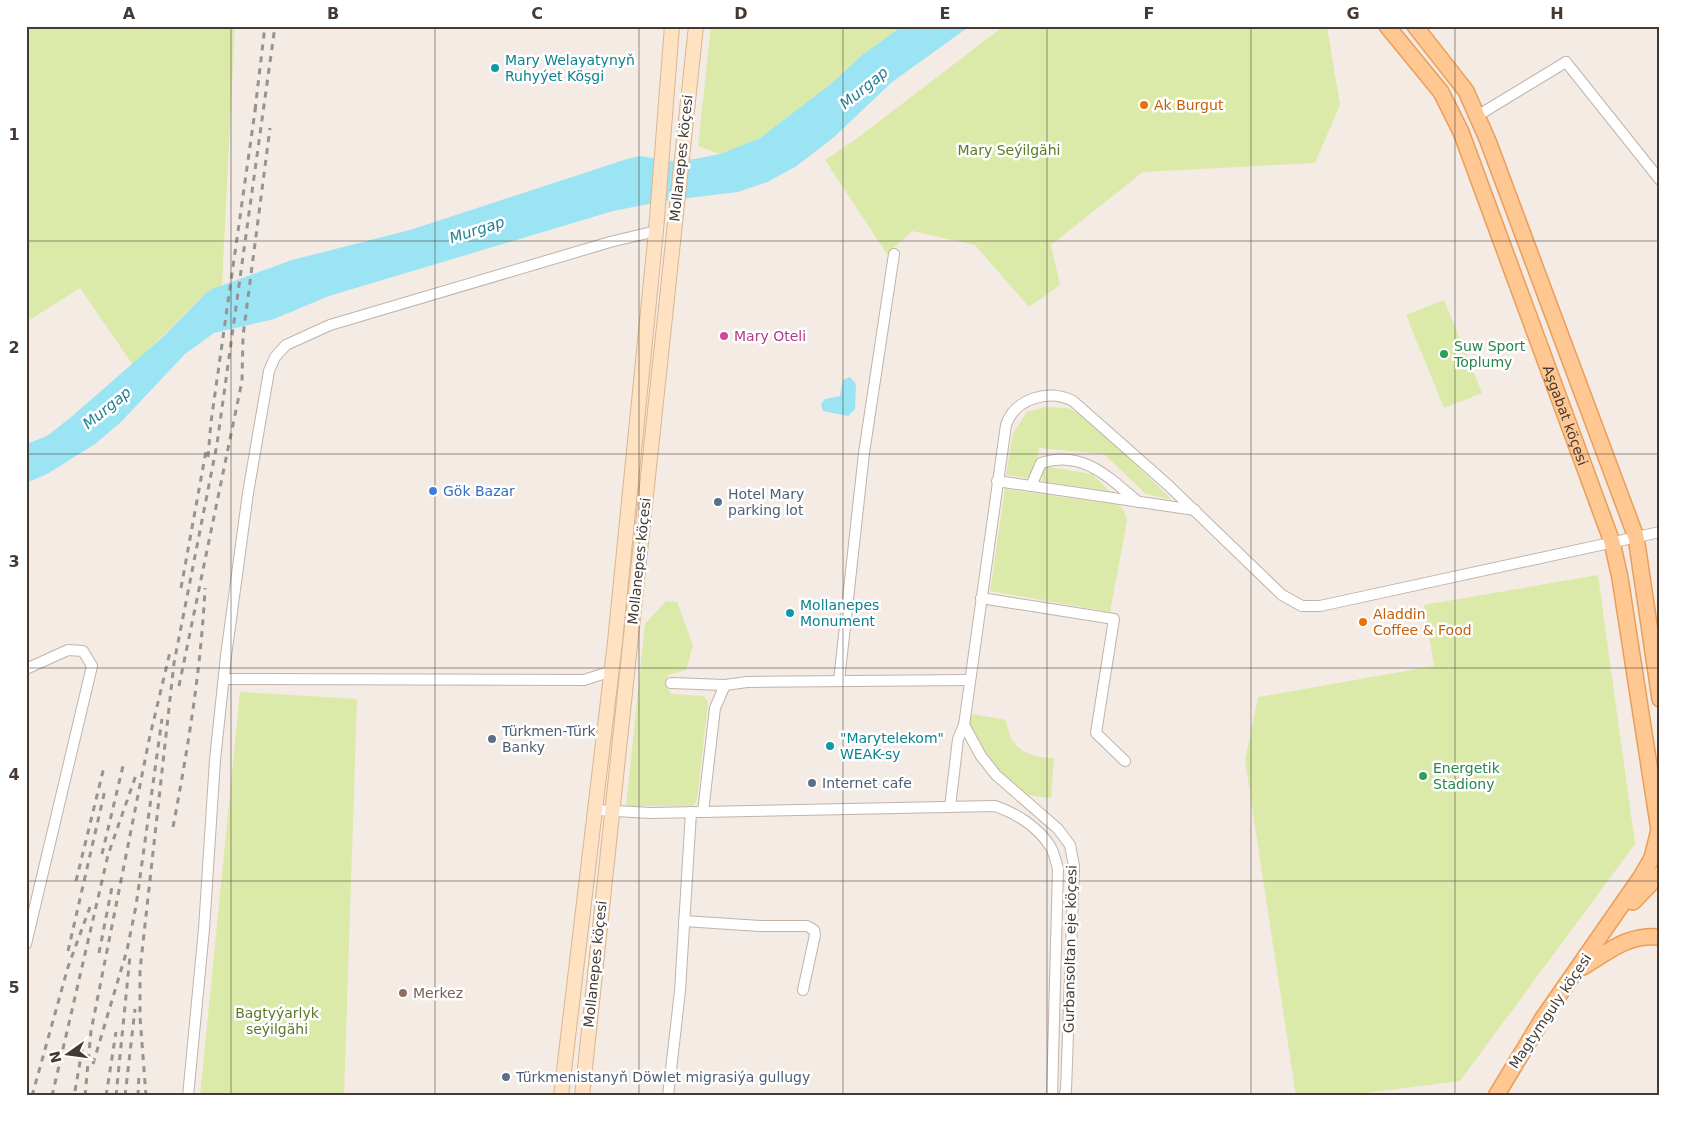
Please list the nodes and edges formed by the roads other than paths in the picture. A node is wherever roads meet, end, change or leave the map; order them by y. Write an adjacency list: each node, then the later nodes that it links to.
1 (672, 26): 5 (street, Mollanepes köçesi)
2 (696, 26): 6 (street, Mollanepes köçesi)
3 (1387, 26): 17 (main road, Aşgabat köçesi)
4 (1415, 26): 7 (main road, Aşgabat köçesi)
5 (670, 59): 6 (street); 9 (street, Mollanepes köçesi)
6 (691, 60): 31 (street, Mollanepes köçesi)
7 (1477, 116): 8 (street); 16 (main road, Aşgabat köçesi)
8 (1660, 180)
9 (656, 231): 20 (street, Mollanepes köçesi); 21 (street)
10 (894, 254): 23 (street)
11 (997, 481): 12 (street); 14 (street); 18 (street)
12 (1031, 486): 13 (street); 13 (street)
13 (1138, 502): 14 (street)
14 (1195, 510): 17 (street)
15 (1660, 532): 16 (street)
16 (1636, 537): 17 (street); 26 (main road, Aşgabat köçesi)
17 (1612, 542): 34 (main road, Aşgabat köçesi)
18 (981, 598): 22 (street); 28 (street)
19 (26, 669): 39 (street)
20 (612, 671): 21 (street); 30 (street, Mollanepes köçesi)
21 (224, 679): 42 (street)
22 (970, 680): 23 (street); 27 (street)
23 (839, 681): 25 (street)
24 (672, 683): 25 (street)
25 (725, 685): 33 (street)
26 (1660, 699)
27 (964, 724): 29 (street); 47 (street, Gurbansoltan eje köçesi)
28 (1125, 761)
29 (950, 807): 33 (street, Gurbansoltan eje köçesi); 46 (street, Gurbansoltan eje köçesi)
30 (597, 810): 31 (street, Gurbansoltan eje köçesi); 43 (street, Mollanepes köçesi)
31 (611, 811): 32 (street, Gurbansoltan eje köçesi); 44 (street, Mollanepes köçesi)
32 (691, 812): 33 (street, Gurbansoltan eje köçesi); 36 (street)
33 (703, 812)
34 (1659, 833): 37 (main road, Magtymguly köçesi)
35 (1660, 874): 37 (main road, Magtymguly köçesi)
36 (684, 921): 41 (street); 45 (street)
37 (1607, 928): 40 (main road, Magtymguly köçesi)
38 (1660, 937): 40 (main road)
39 (26, 944)
40 (1578, 971): 48 (main road, Magtymguly köçesi)
41 (803, 990)
42 (188, 1096)
43 (561, 1096)
44 (582, 1096)
45 (668, 1096)
46 (1052, 1096)
47 (1064, 1096)
48 (1496, 1096)

